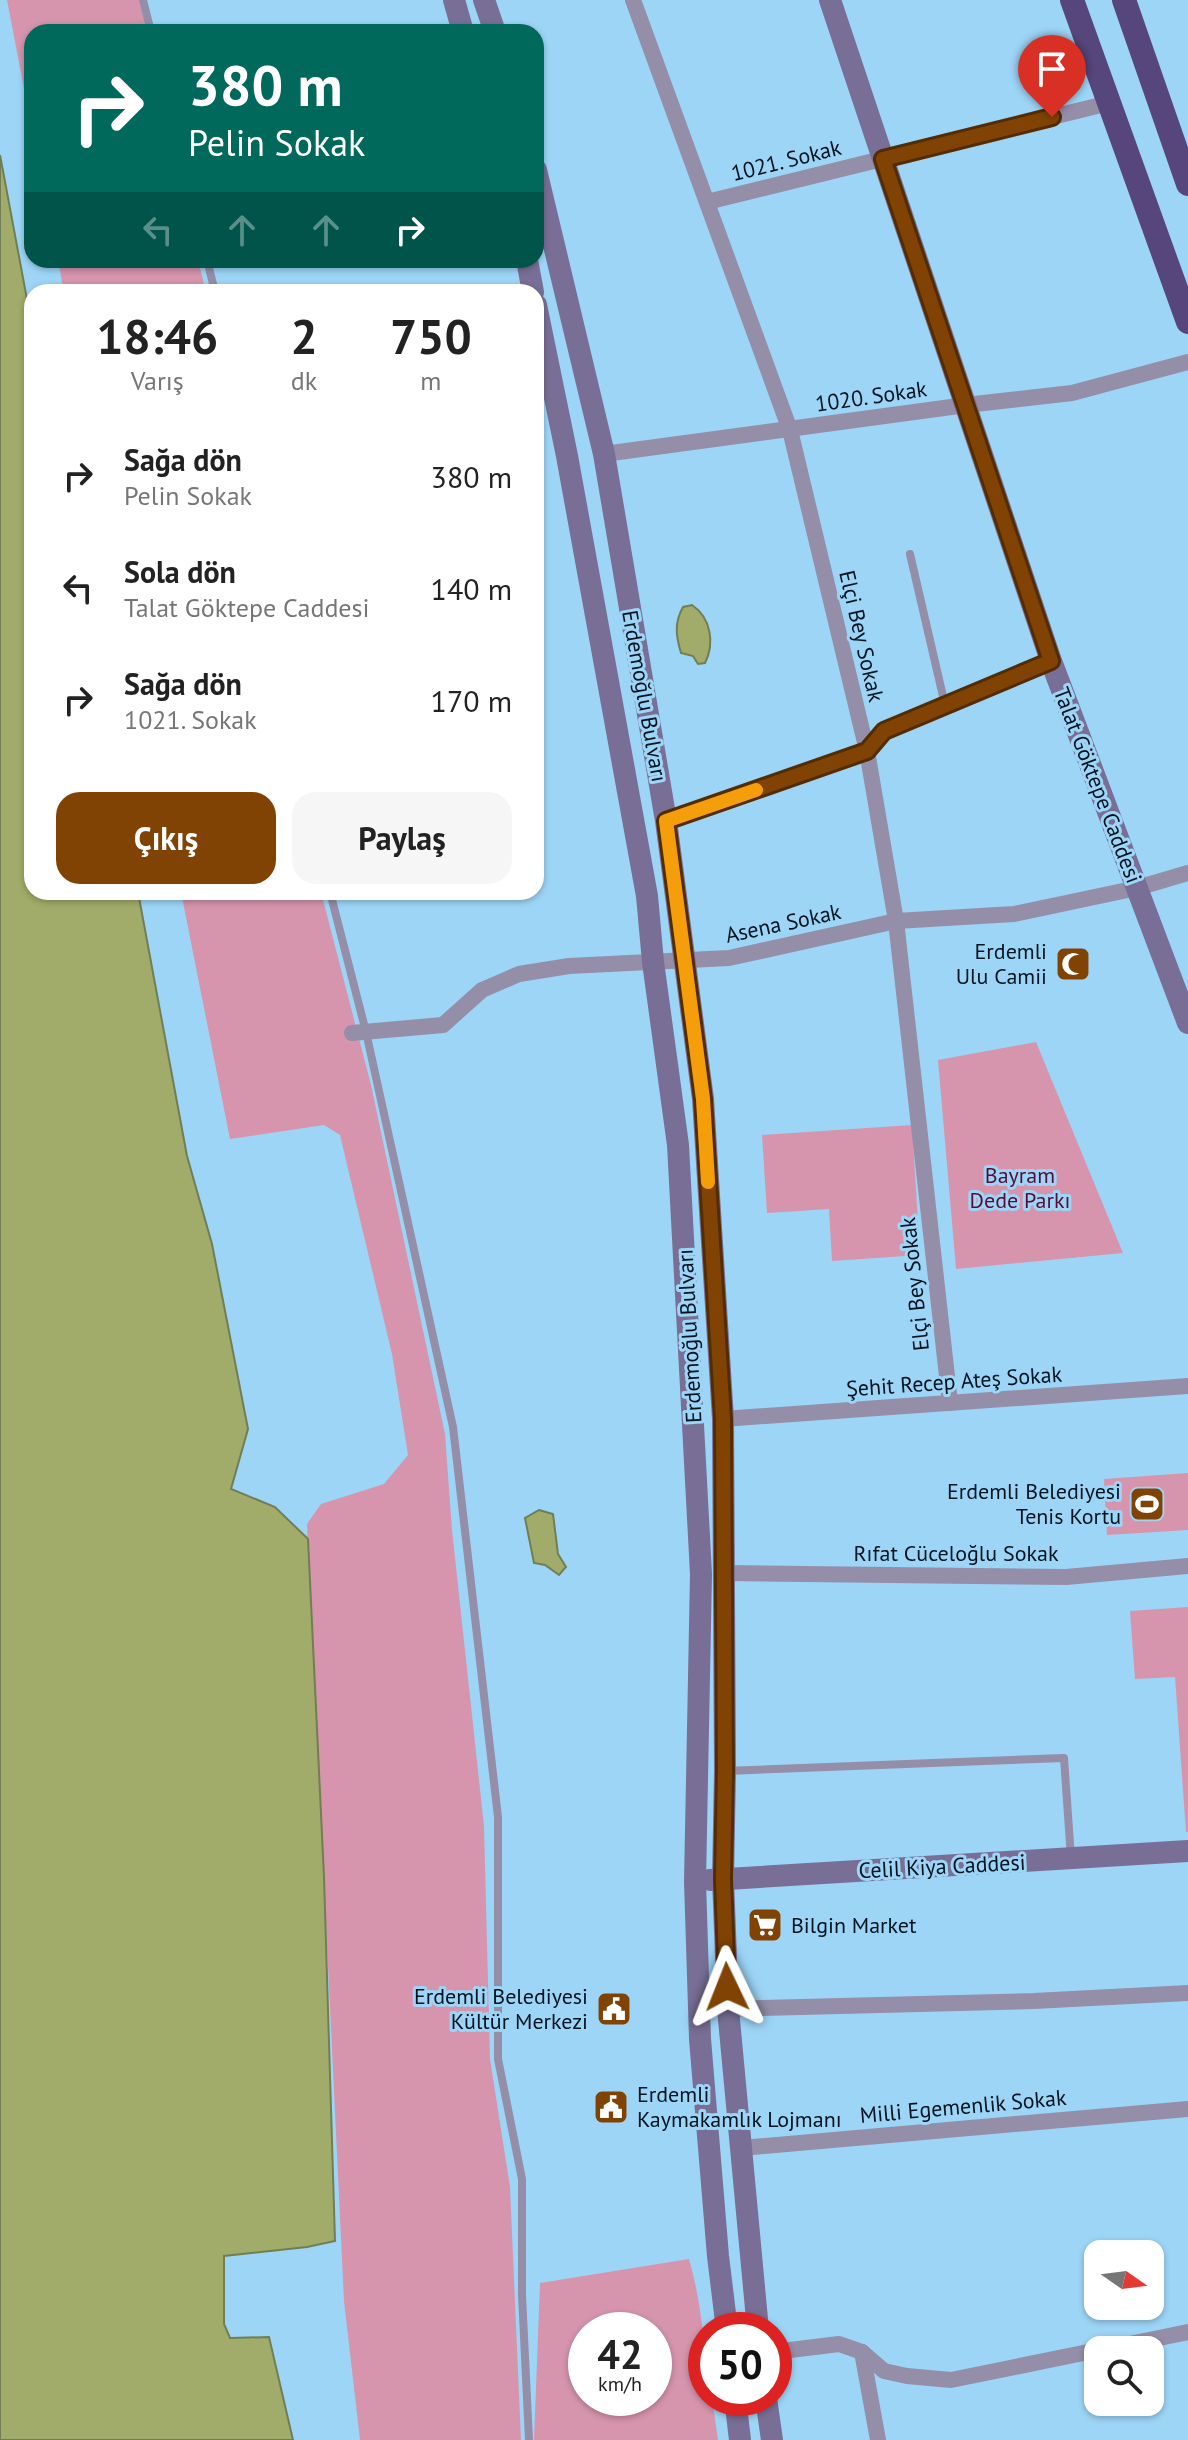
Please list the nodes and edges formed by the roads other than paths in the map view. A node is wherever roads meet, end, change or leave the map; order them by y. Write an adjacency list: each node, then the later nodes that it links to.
1 (143, 0): 8 (lane)
2 (454, 0): 9 (main road)
3 (484, 0): 10 (main road)
4 (633, 0): 14 (street, Elçi Bey Sokak)
5 (830, 0): 12 (main road, Talat Göktepe Caddesi)
6 (1072, 0): 11 (highway)
7 (1124, 0): 13 (highway)
8 (149, 24)
9 (461, 24)
10 (492, 24)
11 (1109, 103): 12 (street, 1021. Sokak); 16 (highway)
12 (883, 159): 14 (street, 1021. Sokak); 19 (main road, Talat Göktepe Caddesi)
13 (1188, 184)
14 (707, 202): 20 (street, Elçi Bey Sokak)
15 (544, 203): 21 (main road, Erdemoğlu Bulvarı)
16 (1188, 322)
17 (544, 344): 32 (main road, Erdemoğlu Bulvarı)
18 (1188, 362): 19 (street, 1020. Sokak)
19 (966, 405): 20 (street, 1020. Sokak); 23 (main road, Talat Göktepe Caddesi)
20 (790, 430): 21 (street, 1020. Sokak); 25 (street, Elçi Bey Sokak)
21 (604, 454): 26 (main road, Erdemoğlu Bulvarı)
22 (910, 554): 24 (lane)
23 (1051, 661): 24 (street); 28 (main road, Talat Göktepe Caddesi)
24 (945, 706): 25 (street)
25 (867, 751): 26 (street); 30 (street, Elçi Bey Sokak)
26 (666, 821): 31 (main road, Erdemoğlu Bulvarı)
27 (1188, 873): 28 (street, Asena Sokak)
28 (1137, 888): 30 (street, Asena Sokak); 33 (main road, Talat Göktepe Caddesi)
29 (332, 900): 34 (lane)
30 (896, 921): 31 (street, Asena Sokak); 36 (street, Elçi Bey Sokak)
31 (685, 961): 32 (street, Asena Sokak); 37 (main road, Erdemoğlu Bulvarı)
32 (653, 962): 34 (street, Asena Sokak); 44 (main road, Erdemoğlu Bulvarı)
33 (1188, 1023)
34 (359, 1032): 58 (lane)
35 (1188, 1386): 36 (street, Şehit Recep Ateş Sokak)
36 (950, 1403): 37 (street, Şehit Recep Ateş Sokak)
37 (723, 1419): 39 (main road, Erdemoğlu Bulvarı)
38 (1188, 1566): 39 (street, Rıfat Cüceloğlu Sokak)
39 (724, 1573): 40 (main road, Erdemoğlu Bulvarı)
40 (725, 1771): 42 (lane); 43 (main road, Erdemoğlu Bulvarı)
41 (1188, 1851): 42 (main road, Celil Kiya Caddesi)
42 (1071, 1858): 43 (main road, Celil Kiya Caddesi)
43 (723, 1879): 44 (main road, Celil Kiya Caddesi); 46 (main road, Erdemoğlu Bulvarı)
44 (695, 1882): 49 (main road, Erdemoğlu Bulvarı)
45 (1188, 1993): 46 (street)
46 (728, 2009): 48 (main road, Erdemoğlu Bulvarı)
47 (1188, 2109): 48 (street, Milli Egemenlik Sokak)
48 (741, 2148): 50 (main road, Erdemoğlu Bulvarı)
49 (725, 2312)
50 (756, 2312)
51 (1188, 2332): 52 (street)
52 (1164, 2337)
53 (792, 2350): 54 (street)
54 (862, 2352): 55 (street); 61 (street)
55 (1084, 2353)
56 (737, 2416): 59 (main road)
57 (769, 2416): 60 (main road)
58 (529, 2440)
59 (740, 2440)
60 (772, 2440)
61 (878, 2440)

